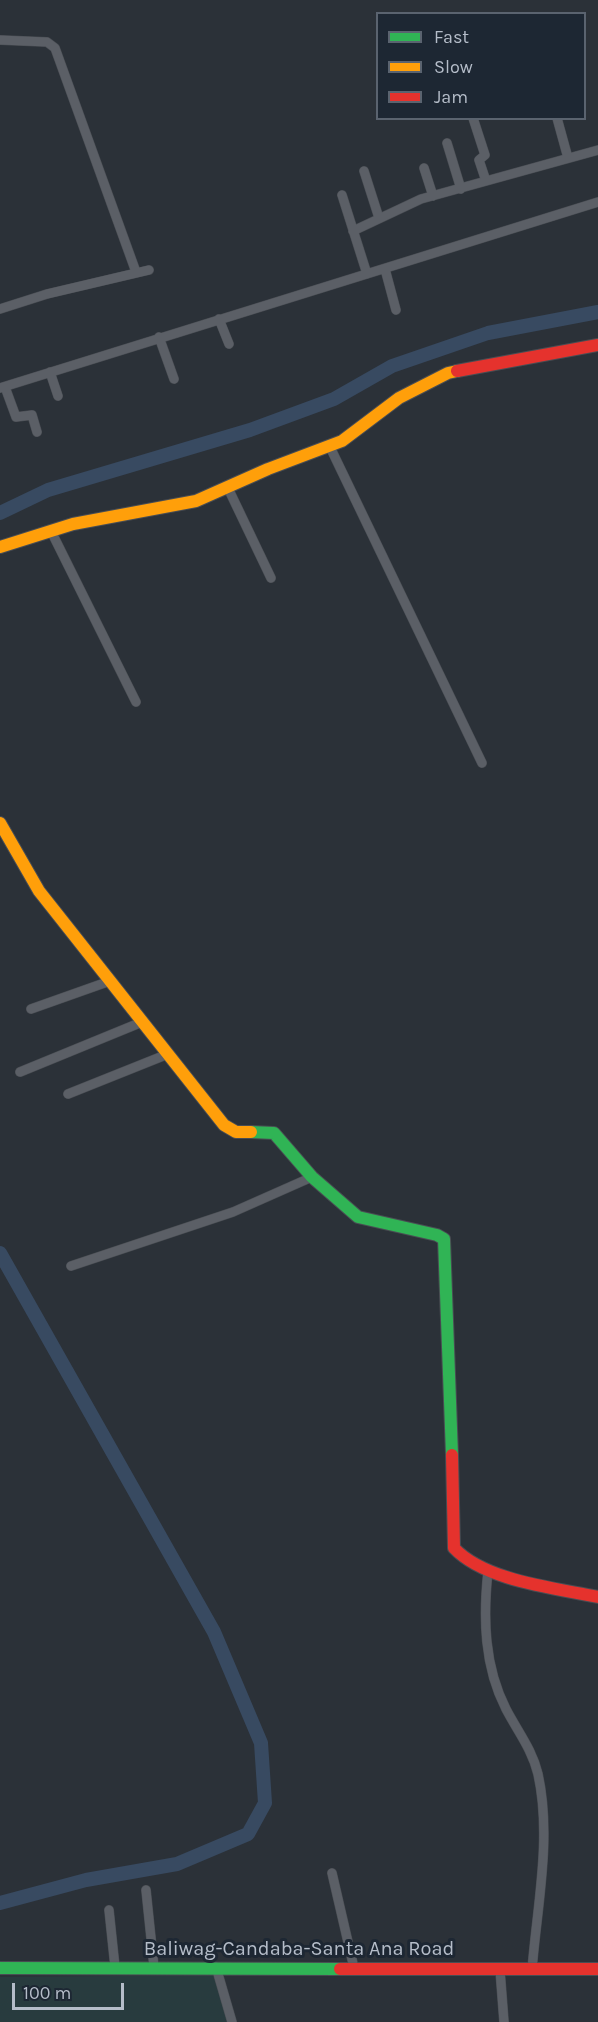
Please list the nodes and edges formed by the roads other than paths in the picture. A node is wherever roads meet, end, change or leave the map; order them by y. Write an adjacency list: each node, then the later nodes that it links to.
1 (0, 40): 18 (street)
2 (474, 120): 9 (street)
3 (558, 120): 6 (street)
4 (447, 143): 10 (street)
5 (598, 150): 6 (street)
6 (568, 158): 9 (street)
7 (424, 168): 12 (street)
8 (364, 171): 14 (street)
9 (486, 182): 10 (street)
10 (461, 189): 12 (street)
11 (342, 195): 15 (street)
12 (433, 196): 14 (street)
13 (598, 202): 16 (street)
14 (379, 218): 15 (street)
15 (352, 231): 19 (street)
16 (385, 269): 19 (street); 21 (street)
17 (149, 270): 18 (street)
18 (136, 272): 20 (street)
19 (367, 274): 22 (street)
20 (0, 309)
21 (396, 310)
22 (219, 319): 23 (street); 24 (street)
23 (159, 338): 26 (street); 27 (street)
24 (229, 344)
25 (598, 345): 31 (street)
26 (50, 372): 28 (street); 29 (street)
27 (174, 379)
28 (2, 388): 30 (street)
29 (58, 396)
30 (37, 432)
31 (330, 447): 32 (street); 37 (street)
32 (227, 486): 33 (street); 35 (street)
33 (51, 531): 34 (street); 36 (street)
34 (0, 547)
35 (271, 578)
36 (136, 702)
37 (482, 763)
38 (2, 830): 39 (street)
39 (110, 981): 40 (street); 41 (street)
40 (31, 1009)
41 (142, 1022): 42 (street); 43 (street)
42 (168, 1054): 44 (street); 45 (street)
43 (20, 1072)
44 (68, 1094)
45 (312, 1177): 46 (street); 47 (street)
46 (71, 1266)
47 (488, 1572): 48 (street); 59 (street)
48 (598, 1597)
49 (332, 1873): 56 (street)
50 (146, 1890): 53 (street)
51 (109, 1910): 52 (street)
52 (115, 1967): 53 (street, Baliwag-Candaba-Santa Ana Road); 55 (street, Baliwag-Candaba-Santa Ana Road)
53 (154, 1967): 54 (street, Baliwag-Candaba-Santa Ana Road)
54 (216, 1967): 56 (street, Baliwag-Candaba-Santa Ana Road); 60 (street)
55 (0, 1968)
56 (354, 1968): 58 (street, Baliwag-Candaba-Santa Ana Road)
57 (598, 1969): 59 (street, Baliwag-Candaba-Santa Ana Road)
58 (500, 1970): 59 (street, Baliwag-Candaba-Santa Ana Road); 61 (street)
59 (532, 1970)
60 (232, 2022)
61 (504, 2022)

